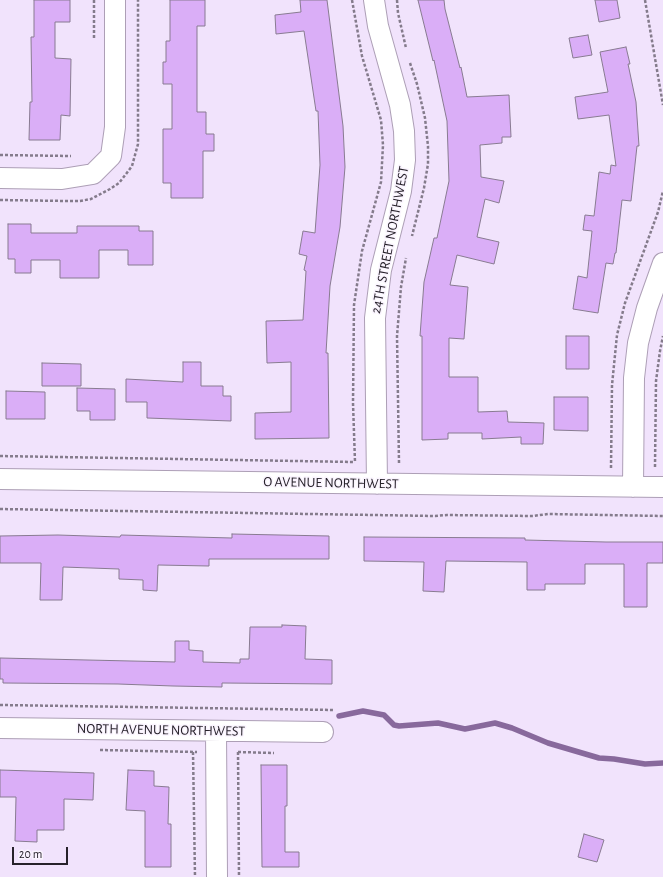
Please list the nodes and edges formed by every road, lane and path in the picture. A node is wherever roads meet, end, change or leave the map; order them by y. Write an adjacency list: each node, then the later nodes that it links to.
1 (94, 0): 6 (path)
2 (115, 0): 10 (street)
3 (352, 0): 14 (path)
4 (374, 0): 18 (street, 24TH STREET NORTHWEST)
5 (645, 0): 7 (path)
6 (94, 45)
7 (663, 105)
8 (0, 155): 9 (path)
9 (74, 156)
10 (0, 178)
11 (663, 263): 19 (street)
12 (663, 336): 16 (path)
13 (0, 456): 14 (path)
14 (355, 462): 15 (path)
15 (360, 462)
16 (655, 467)
17 (0, 478): 18 (street, O AVENUE NORTHWEST)
18 (377, 484): 19 (street, O AVENUE NORTHWEST)
19 (633, 487): 20 (street, O AVENUE NORTHWEST)
20 (663, 487)
21 (0, 508): 22 (path)
22 (663, 516)
23 (0, 704): 24 (path)
24 (334, 710)
25 (0, 728): 26 (street, NORTH AVENUE NORTHWEST)
26 (216, 731): 27 (street, NORTH AVENUE NORTHWEST); 33 (street)
27 (323, 732)
28 (194, 748): 32 (path)
29 (234, 752): 30 (path)
30 (238, 752): 31 (path); 34 (path)
31 (274, 753)
32 (195, 877)
33 (217, 877)
34 (239, 877)

